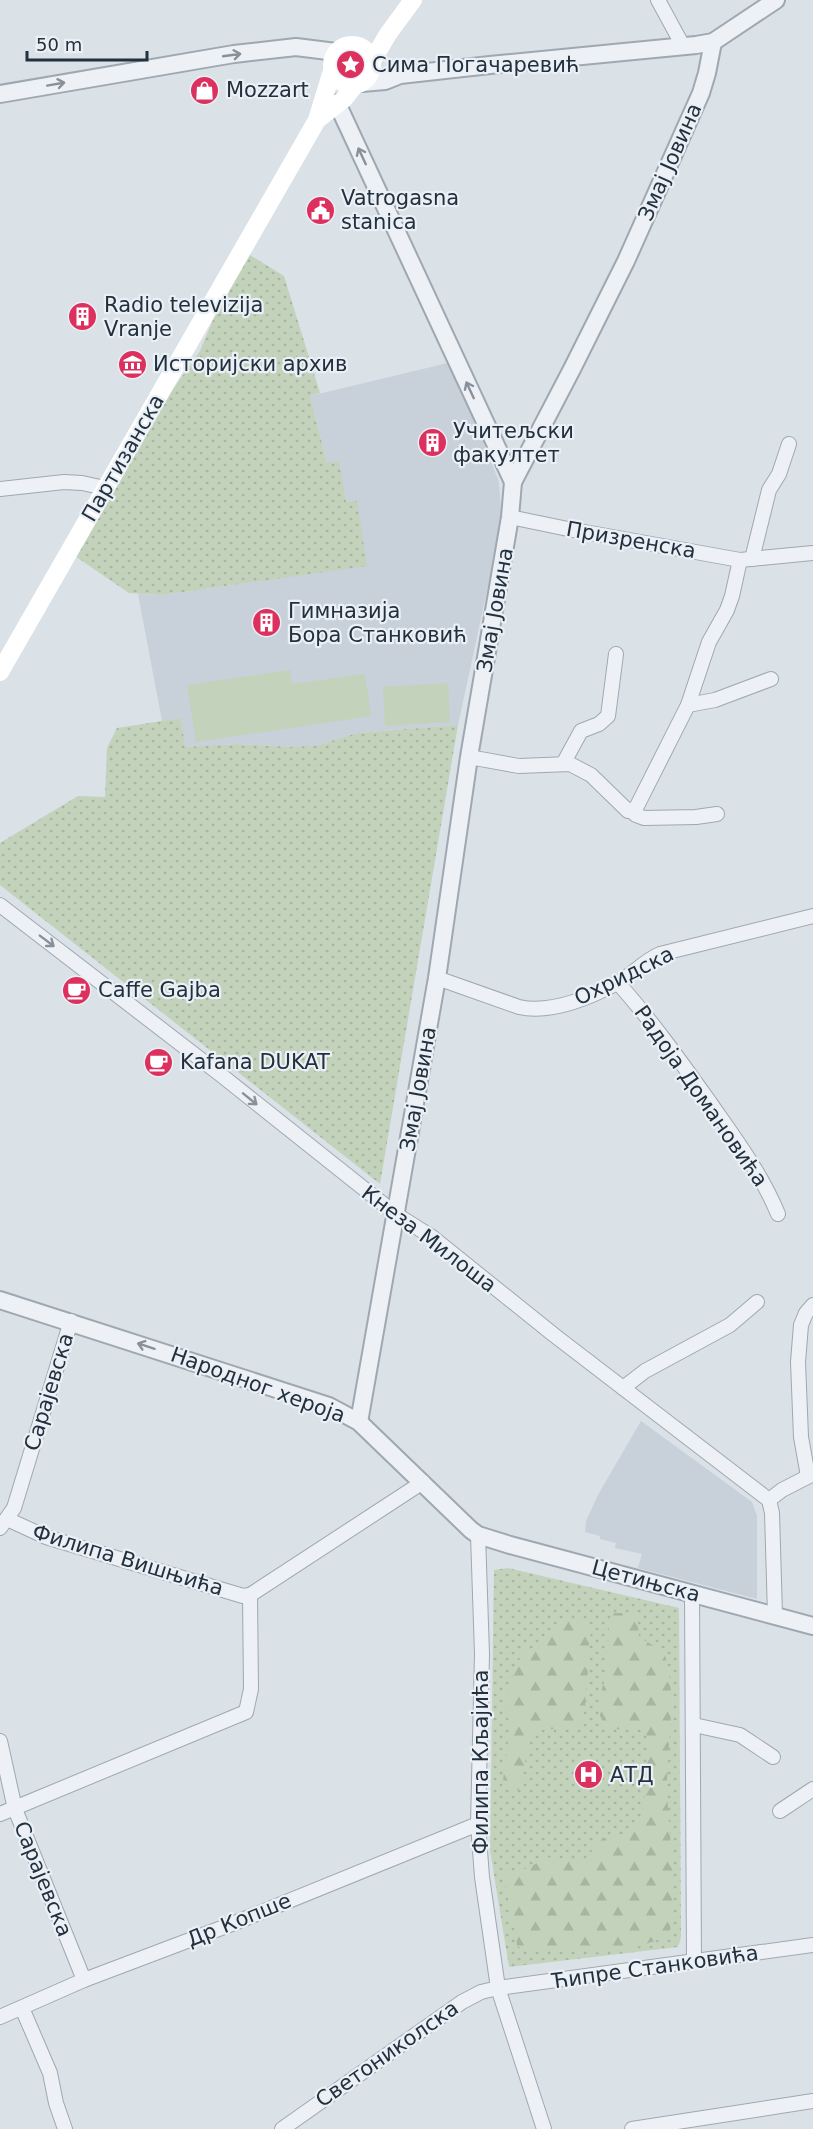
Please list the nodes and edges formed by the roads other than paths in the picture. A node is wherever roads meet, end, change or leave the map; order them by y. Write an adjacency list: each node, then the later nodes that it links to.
1 (413, 0): 4 (main road)
2 (658, 0): 7 (street)
3 (776, 0): 5 (street)
4 (388, 34): 6 (main road); 9 (main road)
5 (713, 42): 7 (street); 17 (street, Змај Јовина)
6 (355, 45): 8 (main road); 9 (main road)
7 (682, 46): 11 (street)
8 (336, 52): 10 (main road); 13 (street, one-way to 8)
9 (372, 62): 11 (street); 12 (main road)
10 (332, 71): 12 (main road); 15 (main road, Партизанска)
11 (400, 75): 12 (street)
12 (358, 84): 14 (main road, Партизанска)
13 (0, 94)
14 (337, 103): 15 (main road, Партизанска); 17 (street, one-way to 14)
15 (318, 120): 18 (main road, Партизанска)
16 (789, 444): 22 (street)
17 (513, 482): 20 (street, Змај Јовина)
18 (105, 488): 19 (street); 24 (main road, Партизанска)
19 (0, 489)
20 (510, 517): 22 (street, Призренска); 27 (street, Змај Јовина)
21 (813, 554): 22 (street, Призренска)
22 (746, 560): 26 (street)
23 (616, 654): 28 (street)
24 (0, 672)
25 (771, 680): 26 (street)
26 (688, 705): 29 (street)
27 (469, 757): 28 (street); 33 (street, Змај Јовина)
28 (563, 764): 29 (street)
29 (632, 811): 30 (street)
30 (717, 814)
31 (0, 905): 36 (street, Кнеза Милоша, one-way to 36)
32 (813, 916): 34 (street, Охридска)
33 (437, 978): 34 (street, Охридска); 36 (street, Змај Јовина)
34 (618, 983): 35 (street, Радоја Домановића)
35 (778, 1214)
36 (396, 1215): 41 (street, Кнеза Милоша); 42 (street, Змај Јовина)
37 (0, 1300): 40 (street, Народног хероја)
38 (757, 1302): 41 (street)
39 (813, 1305): 43 (street)
40 (71, 1321): 42 (street, Народног хероја, one-way to 40); 46 (street, Сарајевска)
41 (623, 1388): 45 (street, Кнеза Милоша)
42 (359, 1422): 44 (street, Народног хероја)
43 (811, 1475): 45 (street)
44 (423, 1482): 47 (street, Народног хероја); 49 (street, Филипа Вишњића)
45 (769, 1500): 50 (street)
46 (4, 1524): 49 (street, Филипа Вишњића)
47 (478, 1535): 48 (street, Цетињска); 59 (street, Филипа Кљајића)
48 (692, 1593): 50 (street, Цетињска); 52 (street)
49 (250, 1595): 56 (street, Филипа Вишњића)
50 (775, 1614): 51 (street, Цетињска)
51 (813, 1626)
52 (694, 1725): 54 (street); 61 (street)
53 (0, 1741): 56 (street, Сарајевска)
54 (773, 1757)
55 (813, 1789): 57 (street)
56 (15, 1809): 58 (street); 62 (street, Сарајевска)
57 (780, 1811)
58 (0, 1815)
59 (478, 1824): 62 (street, Др Копше); 63 (street, Филипа Кљајића)
60 (813, 1945): 61 (street, Ћипре Станковића)
61 (694, 1961): 63 (street, Ћипре Станковића)
62 (84, 1980): 64 (street, Др Копше)
63 (498, 1988): 68 (street, Светониколска); 69 (street, Филипа Кљајића)
64 (22, 2008): 65 (street, Др Копше); 67 (street)
65 (0, 2017)
66 (813, 2101): 70 (street)
67 (65, 2129)
68 (282, 2129)
69 (544, 2129)
70 (632, 2129)

